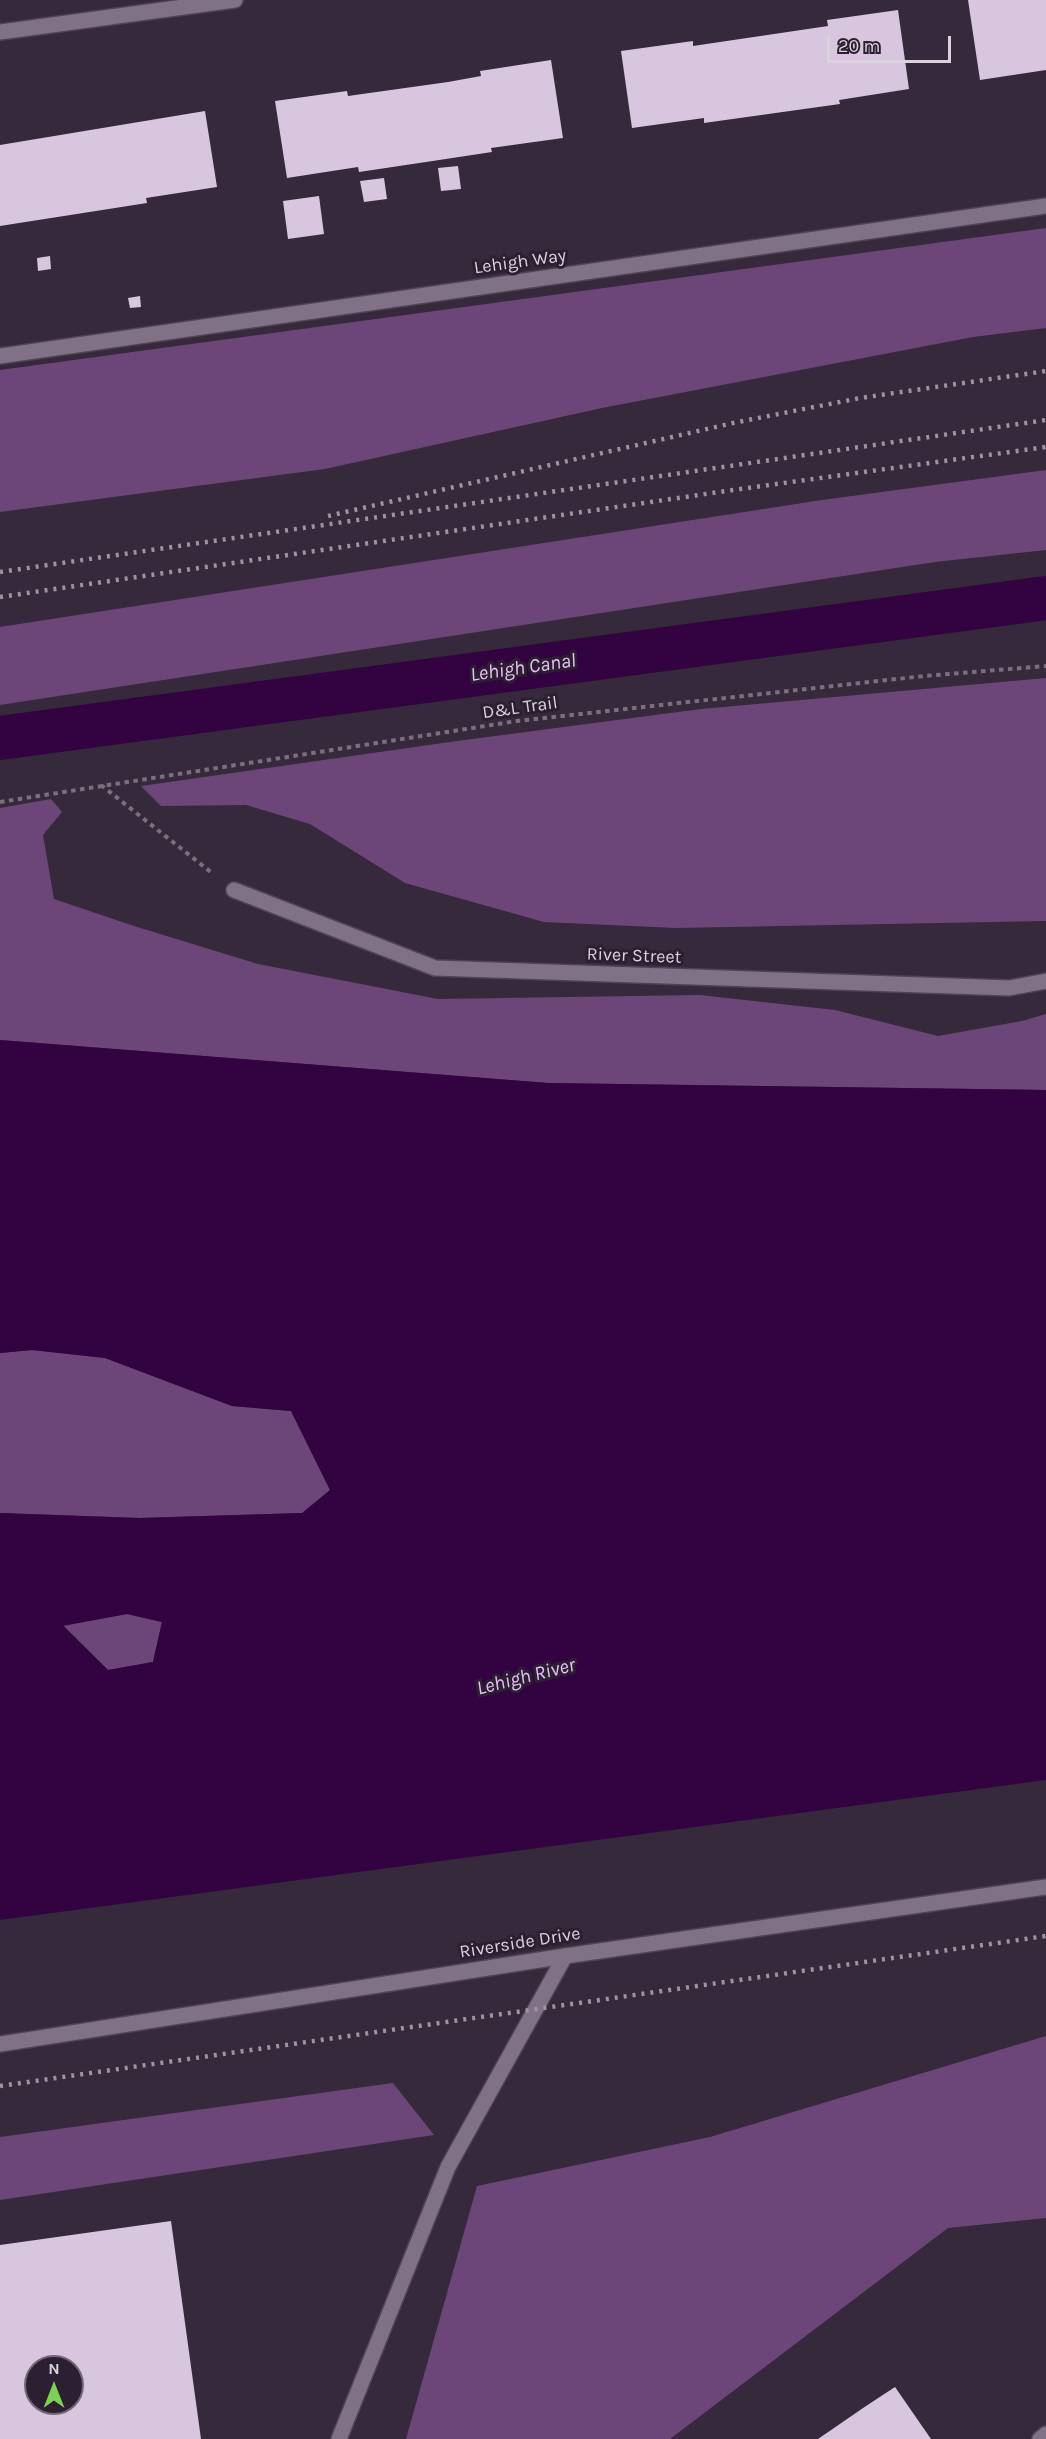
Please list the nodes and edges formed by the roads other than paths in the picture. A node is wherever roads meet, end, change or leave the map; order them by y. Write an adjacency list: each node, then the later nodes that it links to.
1 (235, 0): 2 (street)
2 (0, 32)
3 (1046, 206): 4 (street, Lehigh Way)
4 (0, 356)
5 (234, 890): 6 (street, River Street)
6 (1046, 981)
7 (1046, 1887): 8 (street, Riverside Drive)
8 (565, 1956): 9 (street, Riverside Drive); 11 (street)
9 (0, 2044)
10 (1046, 2434): 12 (street)
11 (339, 2439)
12 (1040, 2439)

